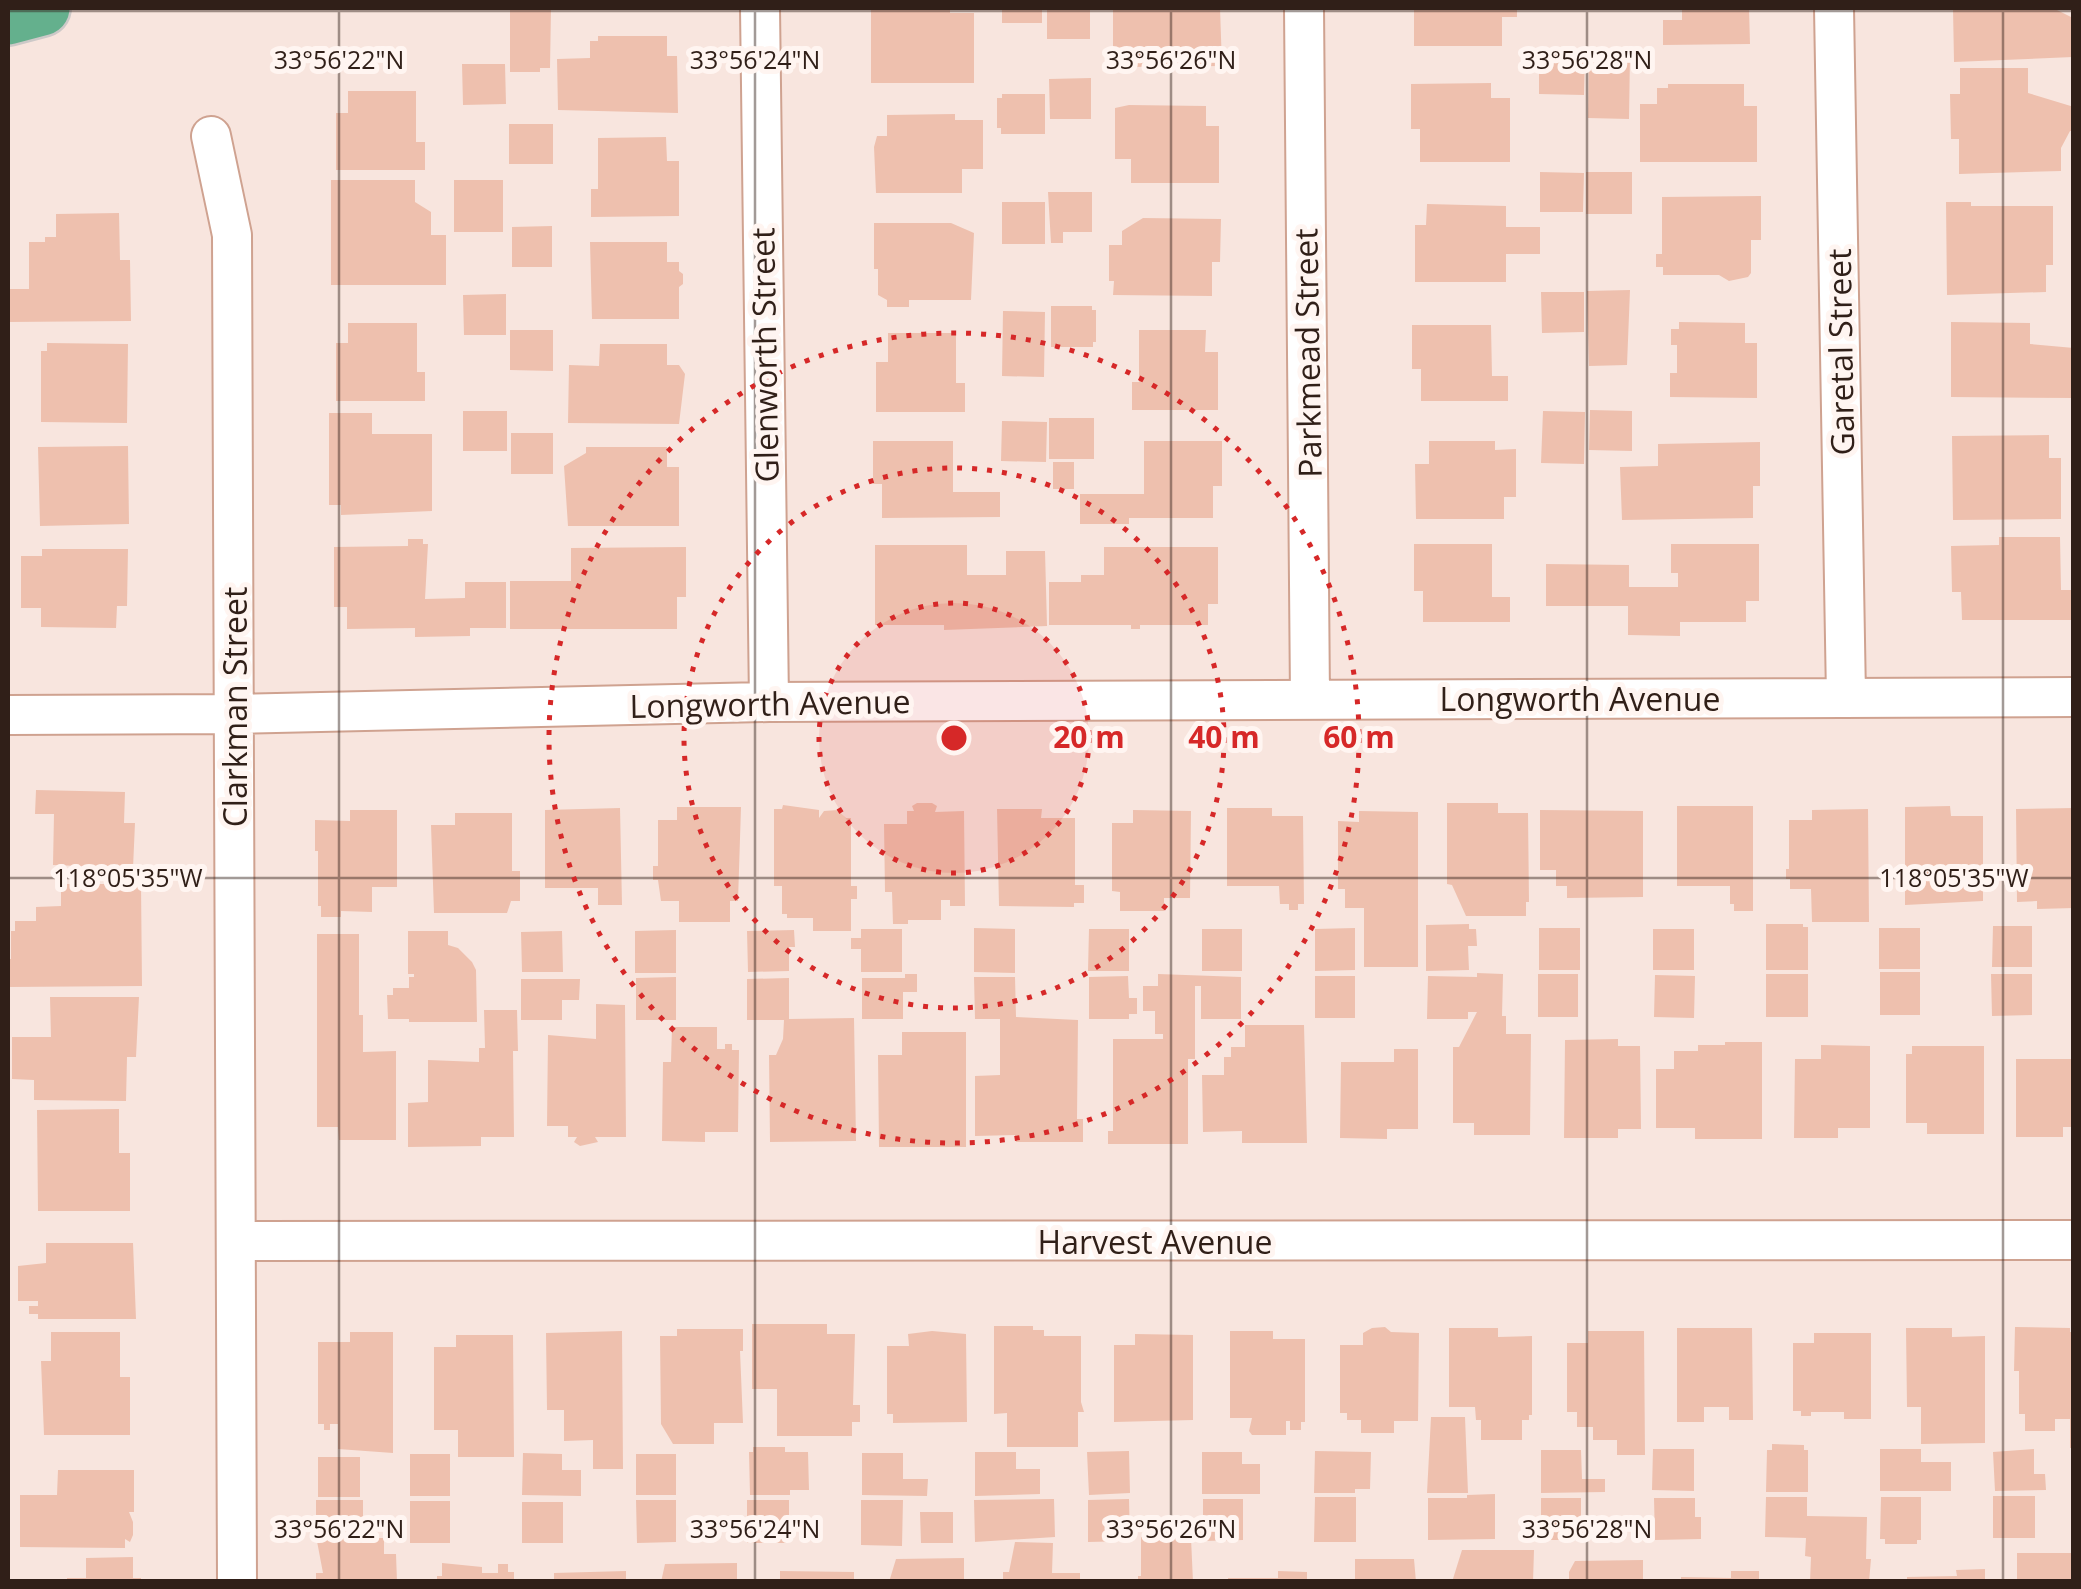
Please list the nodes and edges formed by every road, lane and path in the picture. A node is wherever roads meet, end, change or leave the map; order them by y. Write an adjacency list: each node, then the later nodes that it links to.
1 (42, 8): 5 (highway)
2 (760, 8): 10 (street, Glenworth Street)
3 (1304, 8): 9 (street, Parkmead Street)
4 (1834, 8): 7 (street, Garetal Street)
5 (8, 17)
6 (211, 136): 11 (street, Clarkman Street)
7 (1846, 696): 8 (street, Longworth Avenue); 9 (street, Longworth Avenue)
8 (2074, 697)
9 (1310, 698): 10 (street, Longworth Avenue)
10 (769, 702): 11 (street, Longworth Avenue)
11 (234, 714): 12 (street, Longworth Avenue); 14 (street, Clarkman Street)
12 (8, 715)
13 (2074, 1240): 14 (street, Harvest Avenue)
14 (236, 1241): 15 (street, Clarkman Street)
15 (237, 1582)

